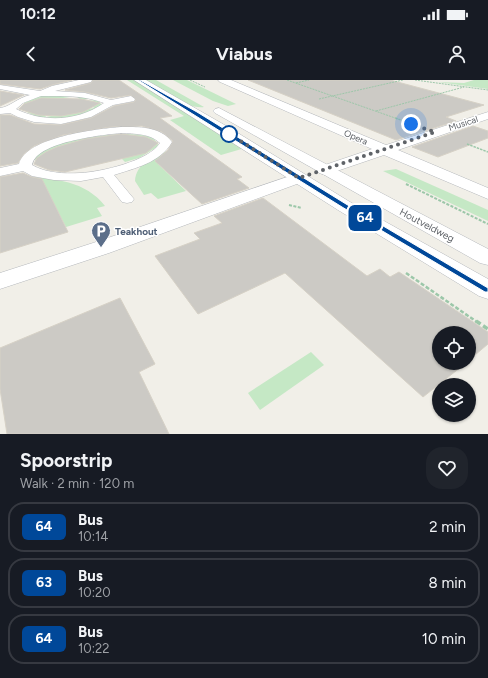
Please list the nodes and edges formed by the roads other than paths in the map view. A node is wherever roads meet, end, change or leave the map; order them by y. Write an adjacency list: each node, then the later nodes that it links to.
1 (88, 80): 5 (street)
2 (139, 80): 25 (street)
3 (223, 80): 20 (street, Opera)
4 (0, 87): 5 (street)
5 (41, 94): 7 (street); 9 (street)
6 (131, 99): 7 (street)
7 (110, 103): 12 (street)
8 (208, 105): 22 (street, Houtveldweg)
9 (11, 110): 10 (street); 14 (street)
10 (0, 111)
11 (488, 115): 13 (street, Musical)
12 (79, 117): 14 (street); 17 (street)
13 (470, 121): 15 (street); 20 (street, Musical)
14 (46, 122): 19 (street)
15 (488, 125)
16 (172, 132): 18 (street)
17 (95, 134): 18 (street); 19 (street)
18 (159, 135): 24 (street)
19 (56, 142): 21 (street)
20 (385, 149): 22 (street, Musical); 26 (street, Opera)
21 (25, 167): 23 (street); 24 (street)
22 (324, 170): 25 (street); 28 (street, Houtveldweg)
23 (0, 172)
24 (106, 173): 27 (street)
25 (299, 178): 29 (street); 30 (street)
26 (488, 194)
27 (127, 199)
28 (488, 258)
29 (0, 281)
30 (488, 290)

